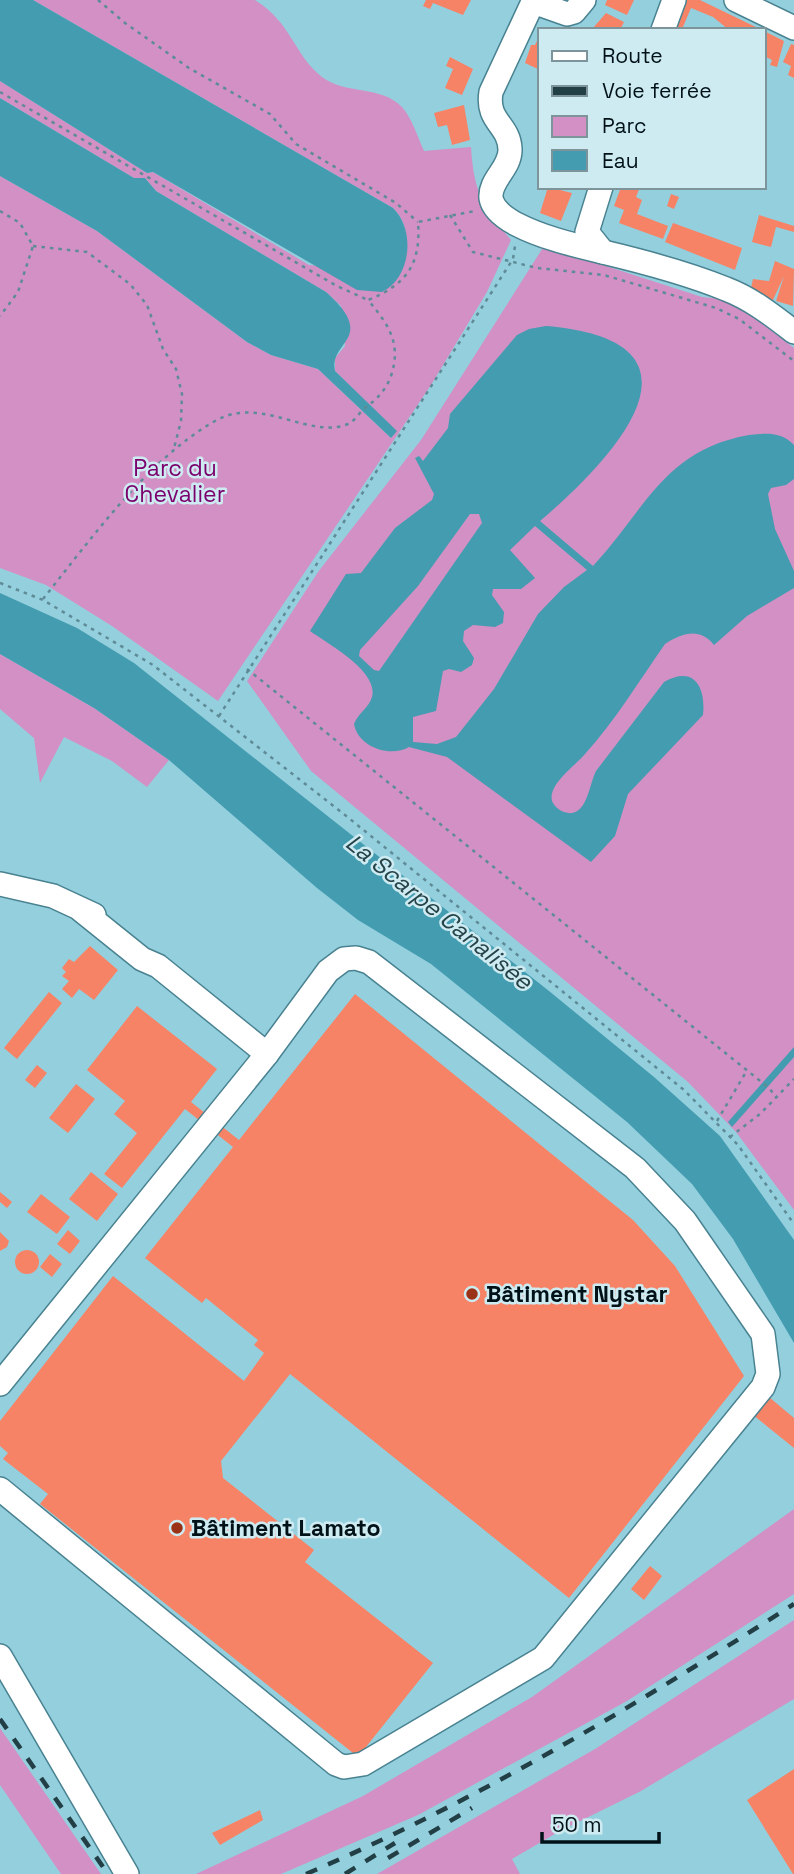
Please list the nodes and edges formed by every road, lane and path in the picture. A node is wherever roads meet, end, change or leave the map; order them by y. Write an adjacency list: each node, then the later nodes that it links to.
1 (98, 0): 13 (path)
2 (584, 0): 5 (street)
3 (674, 0): 6 (street)
4 (736, 0): 7 (street)
5 (531, 1): 10 (street)
6 (664, 28)
7 (794, 28)
8 (0, 92): 18 (path)
9 (600, 189): 16 (street)
10 (496, 209): 12 (path); 14 (street)
11 (0, 211): 15 (path)
12 (450, 215): 13 (path); 17 (path)
13 (418, 222): 18 (path)
14 (517, 225): 16 (street); 17 (path)
15 (33, 246): 19 (path); 22 (path)
16 (603, 252): 20 (street)
17 (513, 259): 21 (path); 25 (path)
18 (368, 300): 22 (path)
19 (0, 316)
20 (794, 332)
21 (794, 361)
22 (174, 449): 24 (path)
23 (0, 583): 24 (path)
24 (43, 600): 26 (path)
25 (247, 669): 26 (path); 29 (path)
26 (218, 717): 32 (path)
27 (0, 884): 28 (street)
28 (267, 1054): 35 (street); 36 (street)
29 (747, 1071): 31 (path); 32 (path)
30 (794, 1079): 31 (path)
31 (777, 1098): 33 (path)
32 (717, 1121): 33 (path)
33 (730, 1137): 34 (path)
34 (794, 1224)
35 (0, 1384)
36 (0, 1489)
37 (0, 1656): 38 (street)
38 (127, 1874)

